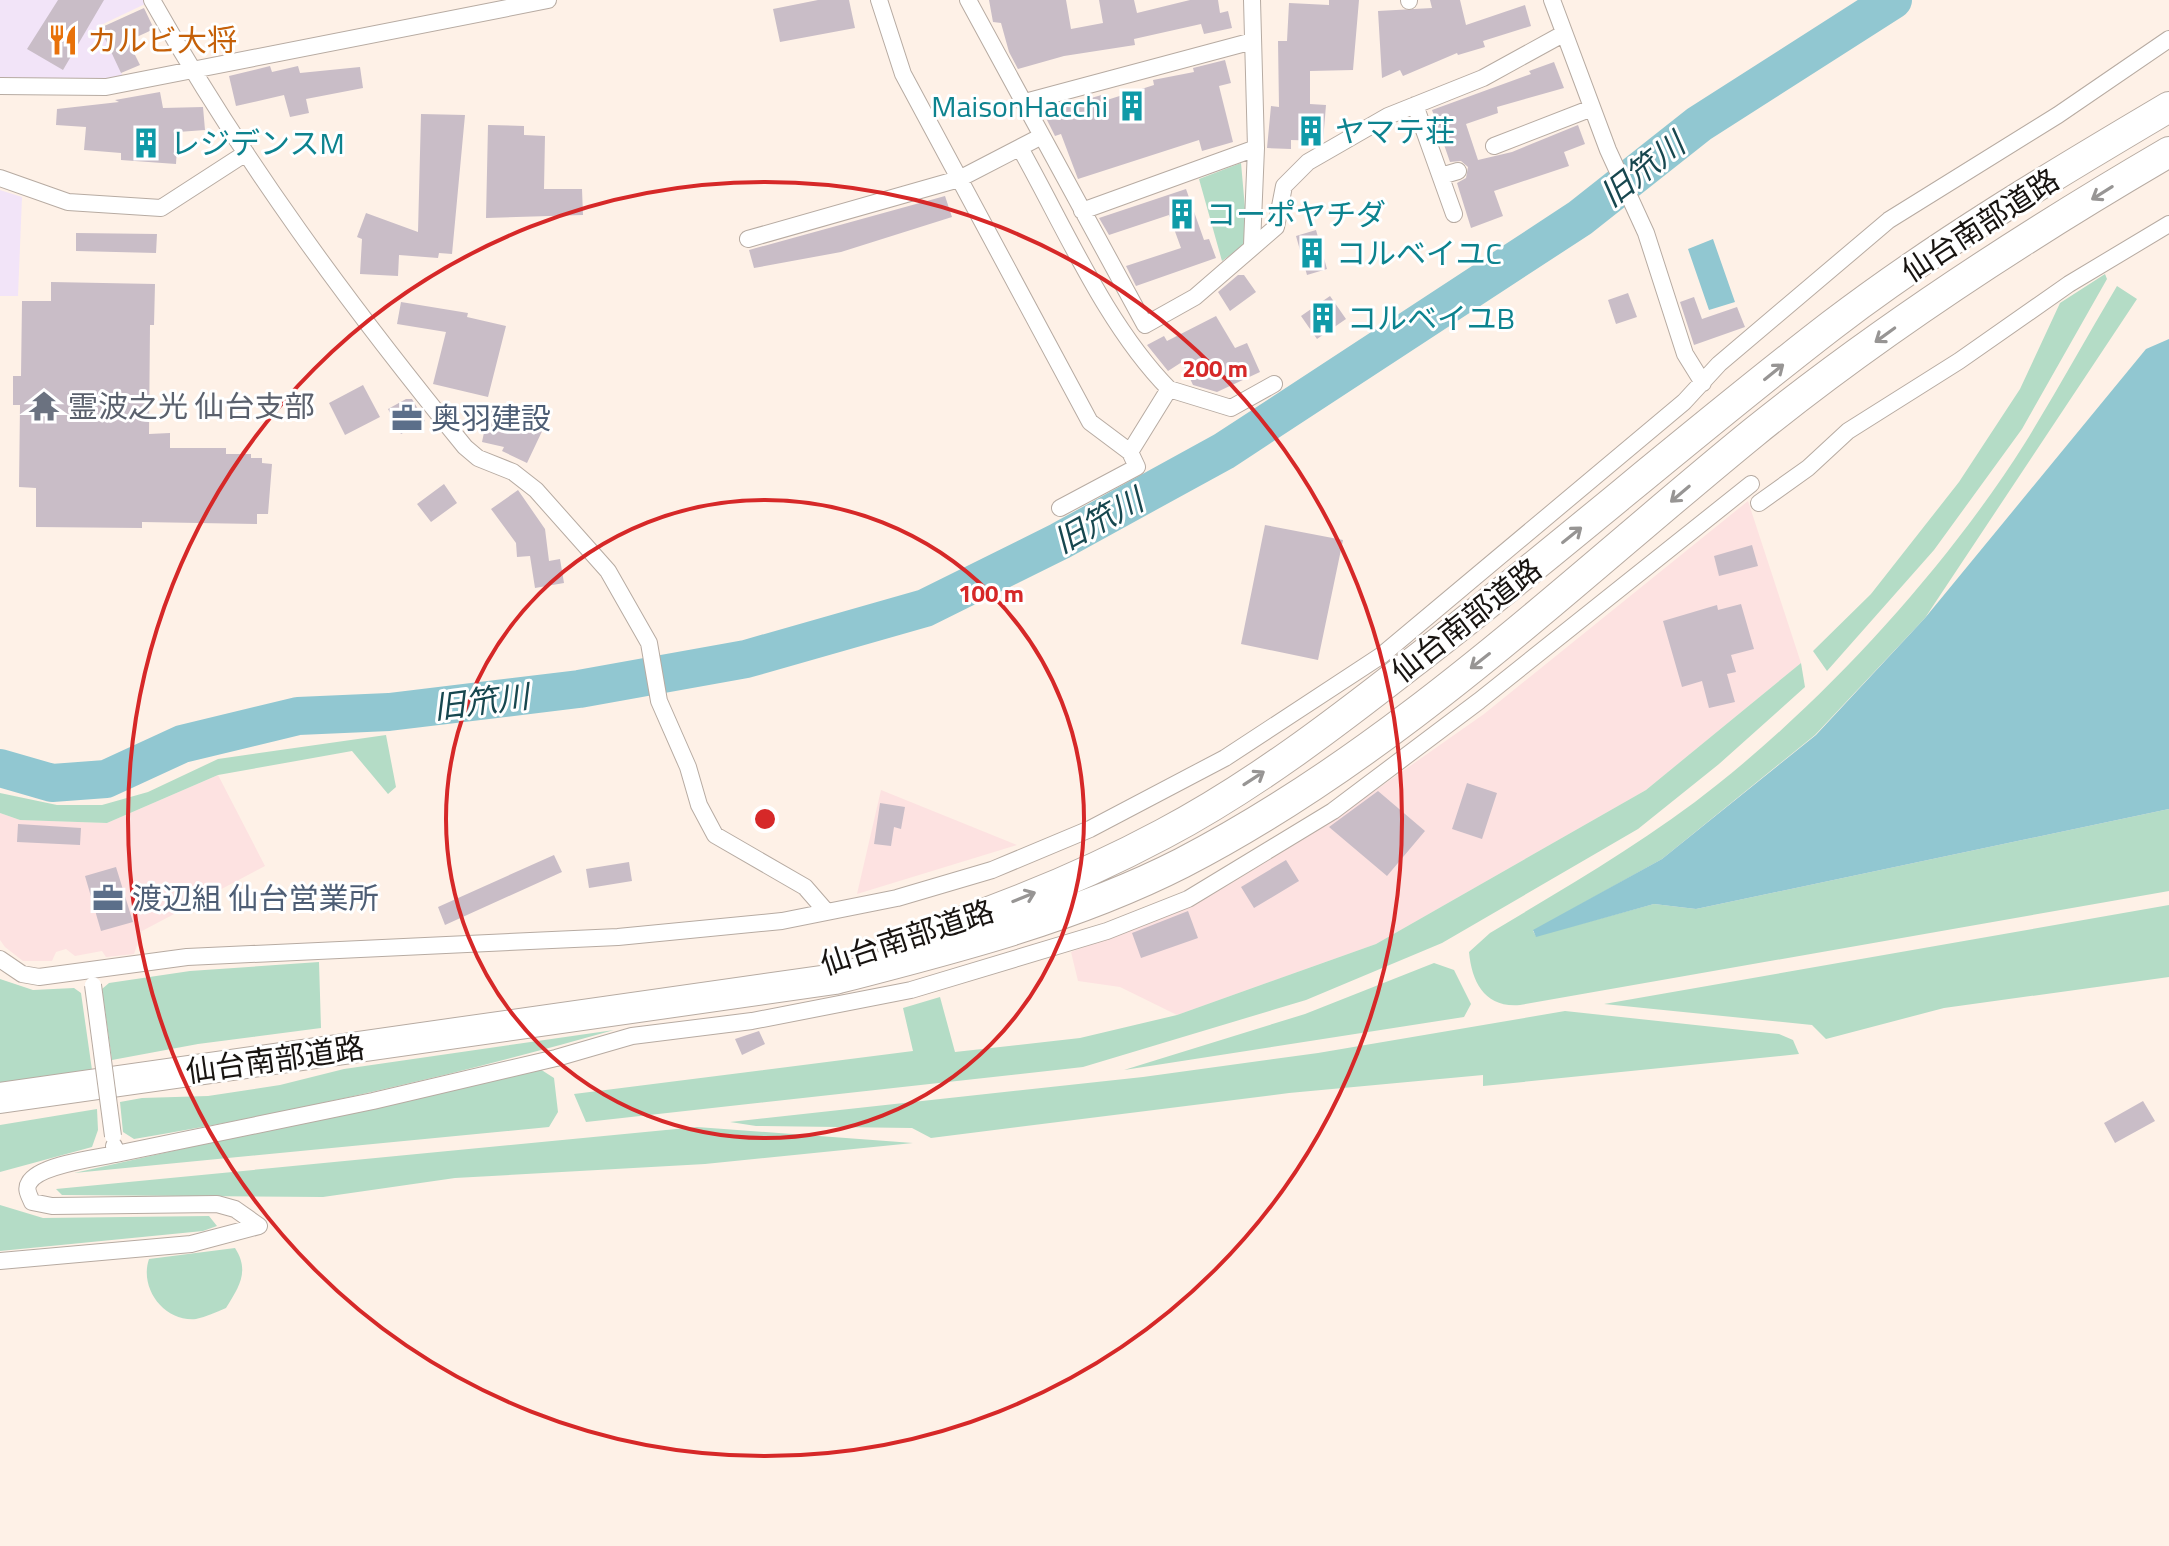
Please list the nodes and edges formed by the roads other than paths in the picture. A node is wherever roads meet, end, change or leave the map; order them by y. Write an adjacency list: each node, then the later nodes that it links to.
1 (152, 0): 10 (street)
2 (548, 0): 10 (street)
3 (879, 0): 24 (street)
4 (968, 0): 12 (street)
5 (1252, 0): 9 (street)
6 (1552, 0): 7 (street)
7 (1563, 34): 13 (street); 15 (street)
8 (2169, 39): 31 (street)
9 (1253, 41): 12 (street); 18 (street)
10 (192, 71): 11 (street); 21 (street)
11 (0, 86)
12 (1025, 102): 16 (street)
13 (1415, 105): 23 (street); 30 (street)
14 (2169, 107): 41 (highway, 仙台南部道路, one-way to 14)
15 (1592, 108): 17 (street); 31 (street)
16 (1040, 137): 19 (street); 26 (street)
17 (1494, 146)
18 (1256, 148): 26 (street); 30 (street)
19 (1015, 151): 24 (street); 33 (street)
20 (2169, 152): 41 (highway, 仙台南部道路, one-way to 41)
21 (246, 153): 25 (street); 38 (street)
22 (1458, 171): 23 (street)
23 (1441, 176): 27 (street)
24 (962, 177): 29 (street); 34 (street)
25 (0, 178)
26 (1082, 211): 30 (street)
27 (1454, 214)
28 (2169, 224): 36 (street)
29 (748, 239)
30 (1252, 245)
31 (1703, 383): 38 (street)
32 (1274, 384): 33 (street)
33 (1166, 395): 34 (street)
34 (1133, 448): 37 (street)
35 (1751, 484): 43 (street)
36 (1759, 503)
37 (1060, 508)
38 (825, 910): 40 (street)
39 (0, 959): 40 (street)
40 (92, 978): 43 (street, bridge)
41 (693, 999): 42 (highway, 仙台南部道路)
42 (0, 1098)
43 (116, 1154): 44 (street)
44 (0, 1261)

